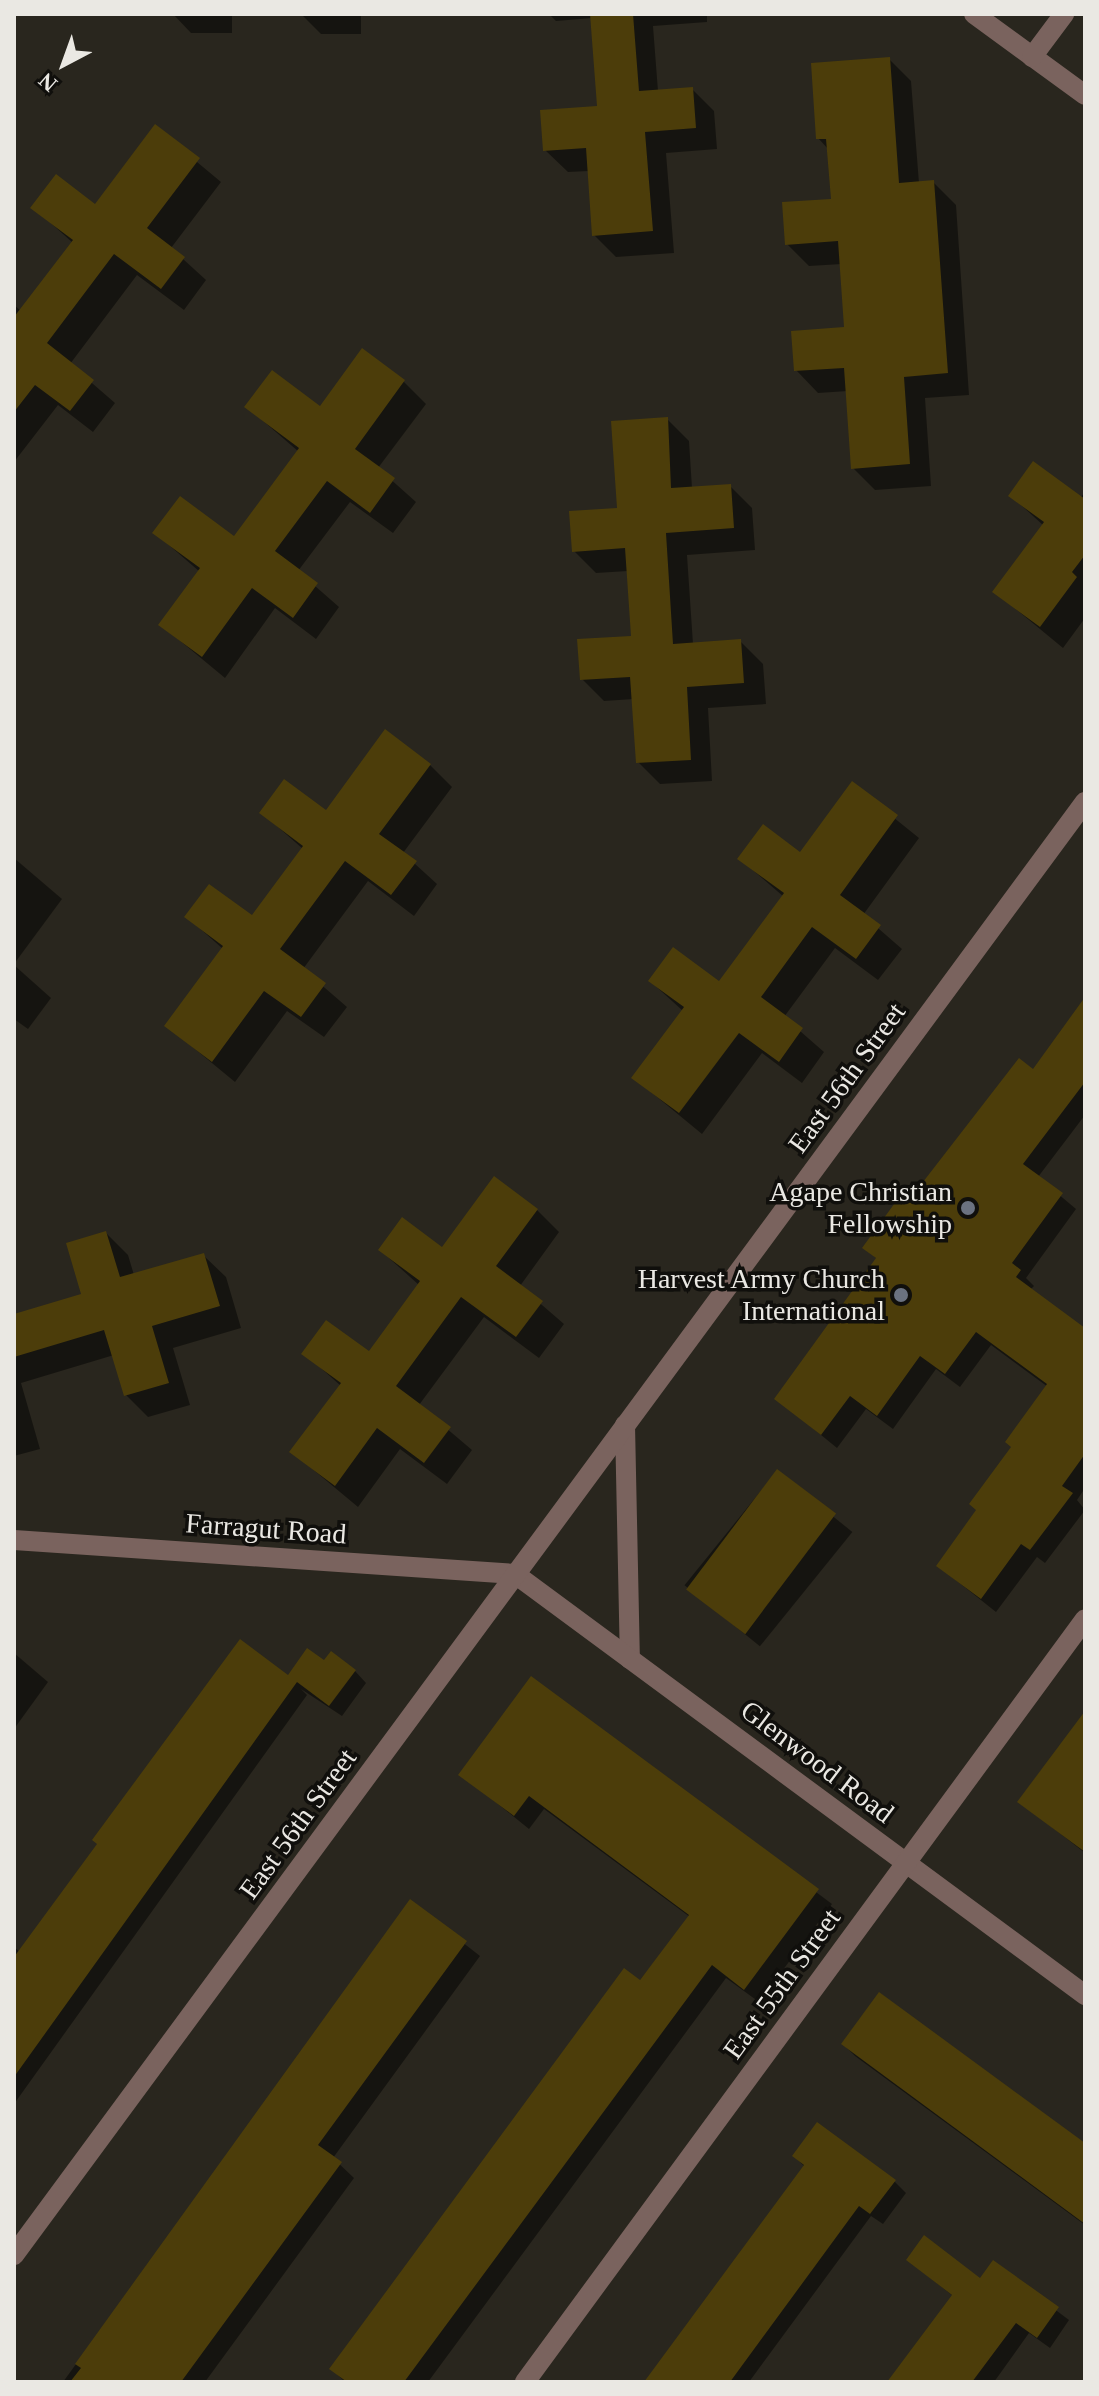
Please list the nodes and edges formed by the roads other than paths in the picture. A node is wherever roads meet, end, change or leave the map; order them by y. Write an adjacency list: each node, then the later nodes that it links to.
1 (974, 14): 3 (street)
2 (1064, 14): 3 (street)
3 (1032, 57): 4 (street)
4 (1085, 95)
5 (1085, 802): 6 (street, East 56th Street)
6 (625, 1425): 8 (street, East 56th Street); 10 (street)
7 (14, 1540): 8 (street, Farragut Road)
8 (515, 1574): 10 (street, Glenwood Road); 13 (street, East 56th Street)
9 (1085, 1619): 11 (street, East 55th Street)
10 (630, 1659): 11 (street, Glenwood Road)
11 (906, 1863): 12 (street, Glenwood Road); 14 (street, East 55th Street)
12 (1085, 1995)
13 (14, 2255)
14 (525, 2382)

